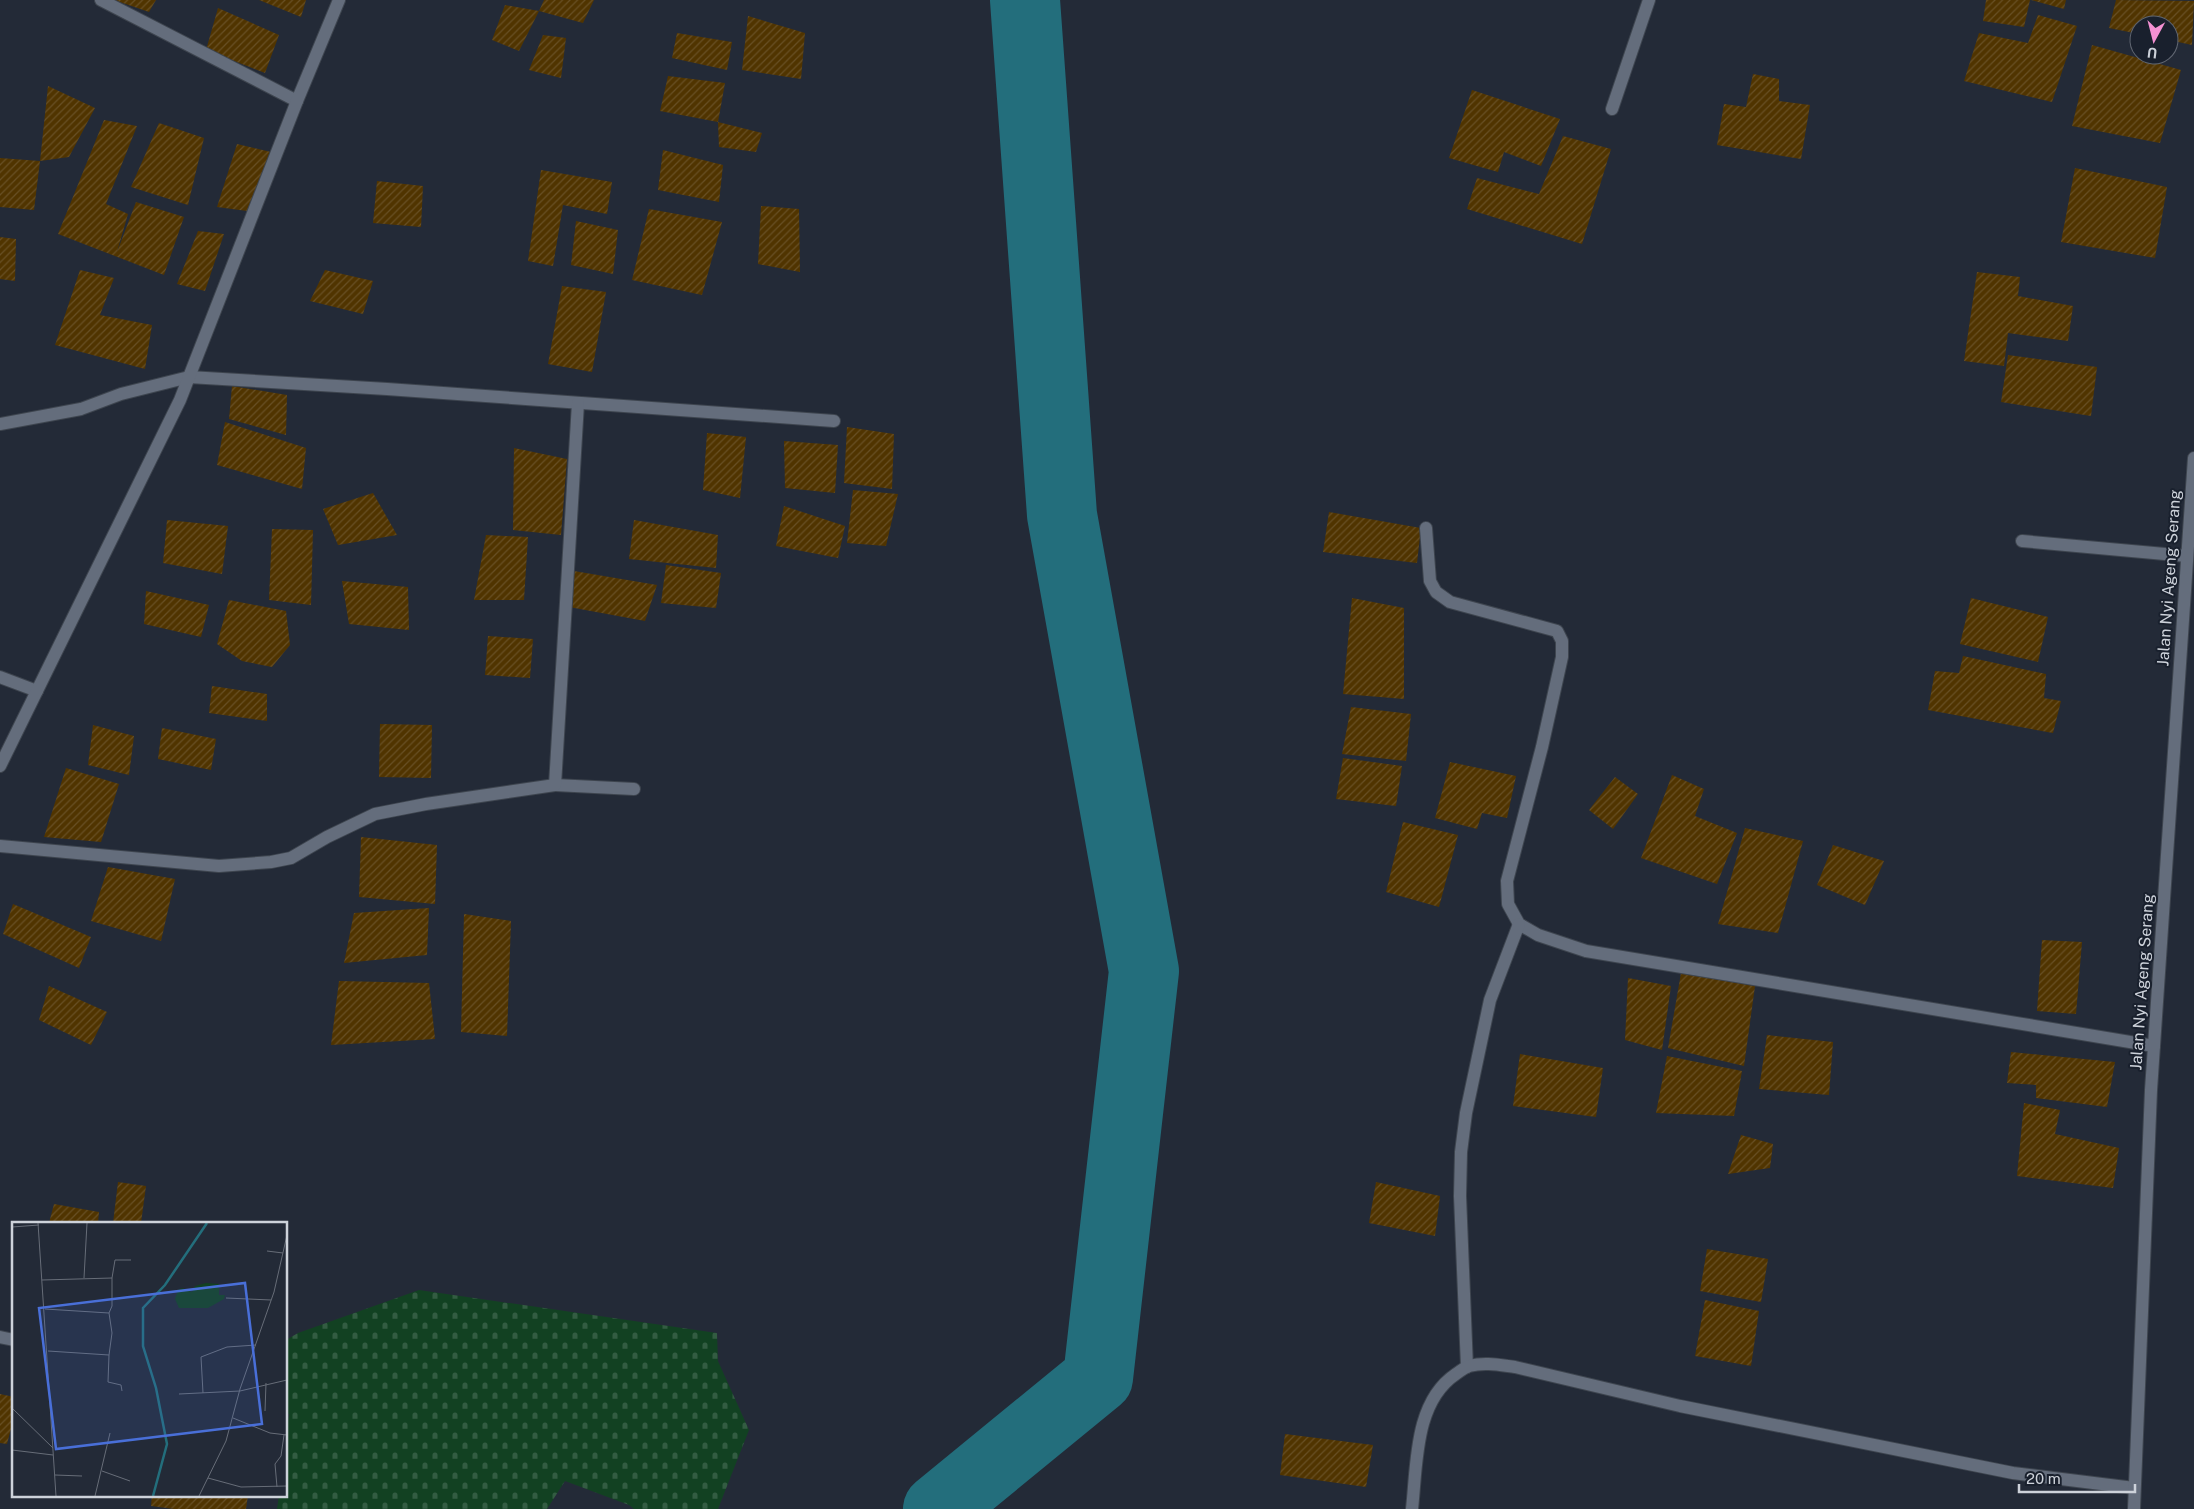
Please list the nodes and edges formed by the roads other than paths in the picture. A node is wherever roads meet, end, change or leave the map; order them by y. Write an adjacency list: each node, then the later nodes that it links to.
1 (101, 0): 4 (street)
2 (339, 0): 4 (street)
3 (1649, 0): 5 (street)
4 (297, 101): 6 (street)
5 (1612, 109)
6 (189, 377): 7 (street); 9 (street); 15 (street)
7 (578, 402): 8 (street); 17 (street)
8 (834, 421)
9 (0, 424)
10 (2194, 458): 13 (street, Jalan Nyi Ageng Serang)
11 (1426, 528): 20 (street)
12 (2022, 541): 13 (street)
13 (2187, 556): 21 (street, Jalan Nyi Ageng Serang)
14 (0, 677): 15 (street)
15 (37, 690): 16 (street)
16 (0, 766)
17 (555, 785): 18 (street); 19 (street)
18 (634, 788)
19 (0, 846)
20 (1519, 924): 21 (street); 22 (street)
21 (2154, 1046): 23 (street, Jalan Nyi Ageng Serang)
22 (1467, 1367): 23 (street); 24 (street)
23 (2134, 1488): 25 (street, Jalan Nyi Ageng Serang)
24 (1412, 1509)
25 (2134, 1509)

